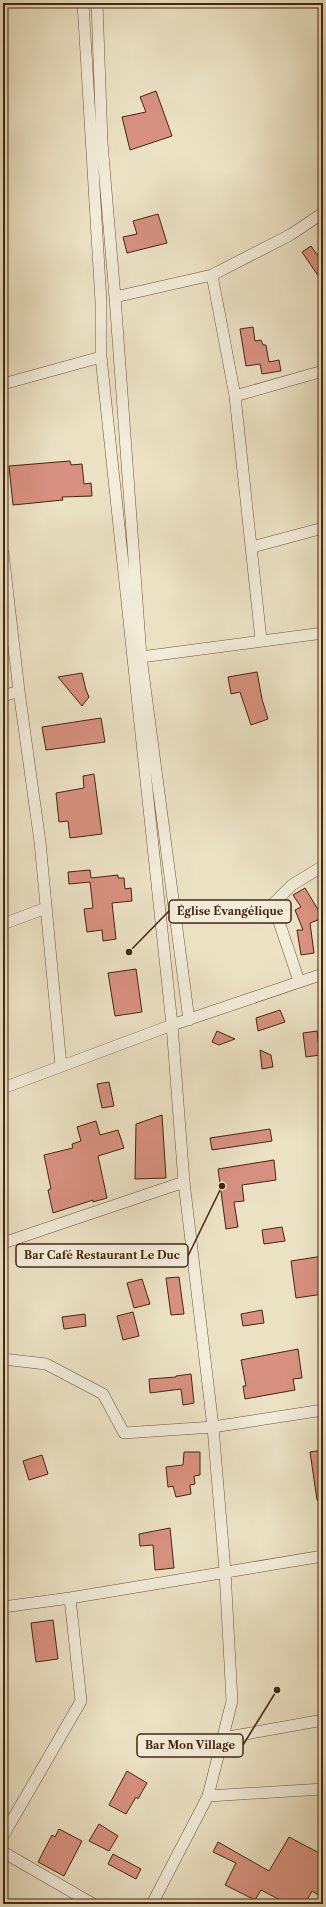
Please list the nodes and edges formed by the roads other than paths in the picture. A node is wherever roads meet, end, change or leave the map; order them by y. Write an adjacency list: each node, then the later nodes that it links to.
1 (83, 3): 6 (street)
2 (97, 3): 5 (street)
3 (323, 213): 4 (street)
4 (212, 275): 5 (street); 9 (street)
5 (115, 297): 15 (street)
6 (101, 357): 8 (street); 24 (street)
7 (323, 371): 9 (street)
8 (3, 384)
9 (235, 396): 11 (street)
10 (323, 528): 11 (street)
11 (252, 547): 14 (street)
12 (3, 553): 16 (street)
13 (323, 633): 14 (street)
14 (261, 640): 15 (street)
15 (140, 657): 23 (street)
16 (19, 691): 17 (street); 19 (street)
17 (3, 696)
18 (323, 866): 22 (street)
19 (46, 908): 20 (street); 25 (street)
20 (3, 924)
21 (323, 974): 22 (street)
22 (299, 981): 23 (street)
23 (189, 1020): 24 (street)
24 (172, 1025): 25 (street); 27 (street)
25 (61, 1066): 26 (street)
26 (3, 1088)
27 (184, 1182): 28 (street); 31 (street)
28 (3, 1243)
29 (3, 1359): 31 (street)
30 (323, 1410): 31 (street)
31 (213, 1427): 33 (street)
32 (323, 1556): 33 (street)
33 (225, 1571): 34 (street); 37 (street)
34 (70, 1598): 35 (street); 40 (street)
35 (3, 1607)
36 (323, 1720): 37 (street)
37 (224, 1738): 39 (street)
38 (323, 1790): 39 (street)
39 (208, 1796): 43 (street)
40 (3, 1836)
41 (3, 1852): 42 (street)
42 (93, 1904)
43 (152, 1904)

